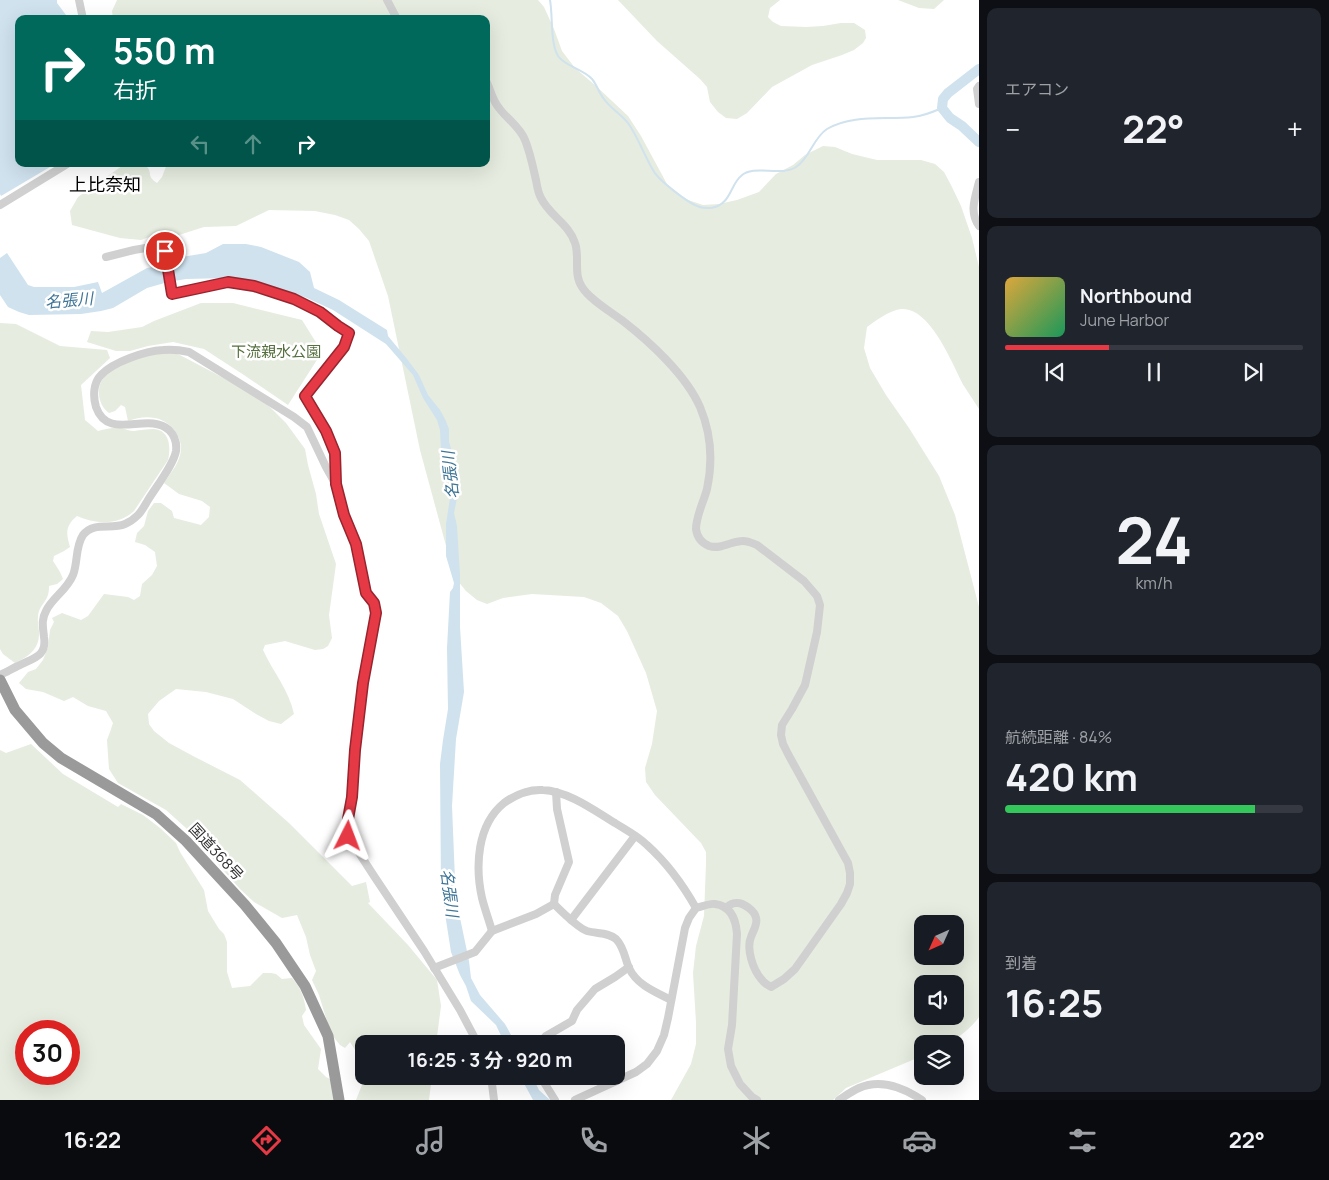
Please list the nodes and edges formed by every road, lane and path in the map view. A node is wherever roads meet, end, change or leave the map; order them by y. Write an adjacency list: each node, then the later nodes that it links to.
1 (79, 0): 3 (street)
2 (387, 0): 4 (street)
3 (82, 15)
4 (395, 15)
5 (979, 86): 7 (street)
6 (490, 91): 20 (street)
7 (979, 104)
8 (62, 167): 10 (street)
9 (979, 182): 11 (street)
10 (0, 205)
11 (979, 226)
12 (106, 257): 13 (street)
13 (336, 484): 14 (street); 24 (street)
14 (0, 675)
15 (0, 680): 30 (highway, 国道368号)
16 (556, 792): 17 (street); 18 (street); 22 (street)
17 (636, 836): 19 (street); 21 (street)
18 (554, 904): 21 (street); 22 (street)
19 (696, 908): 20 (street); 25 (street)
20 (726, 908): 34 (street)
21 (571, 920): 23 (street)
22 (492, 931): 24 (street)
23 (629, 967): 25 (street); 27 (street)
24 (434, 968): 26 (street)
25 (671, 1000): 33 (street)
26 (473, 1035)
27 (548, 1035)
28 (492, 1085): 31 (street)
29 (546, 1085): 32 (street)
30 (339, 1100)
31 (494, 1100)
32 (555, 1100)
33 (575, 1100)
34 (757, 1100)
35 (839, 1100): 36 (street)
36 (922, 1100)

